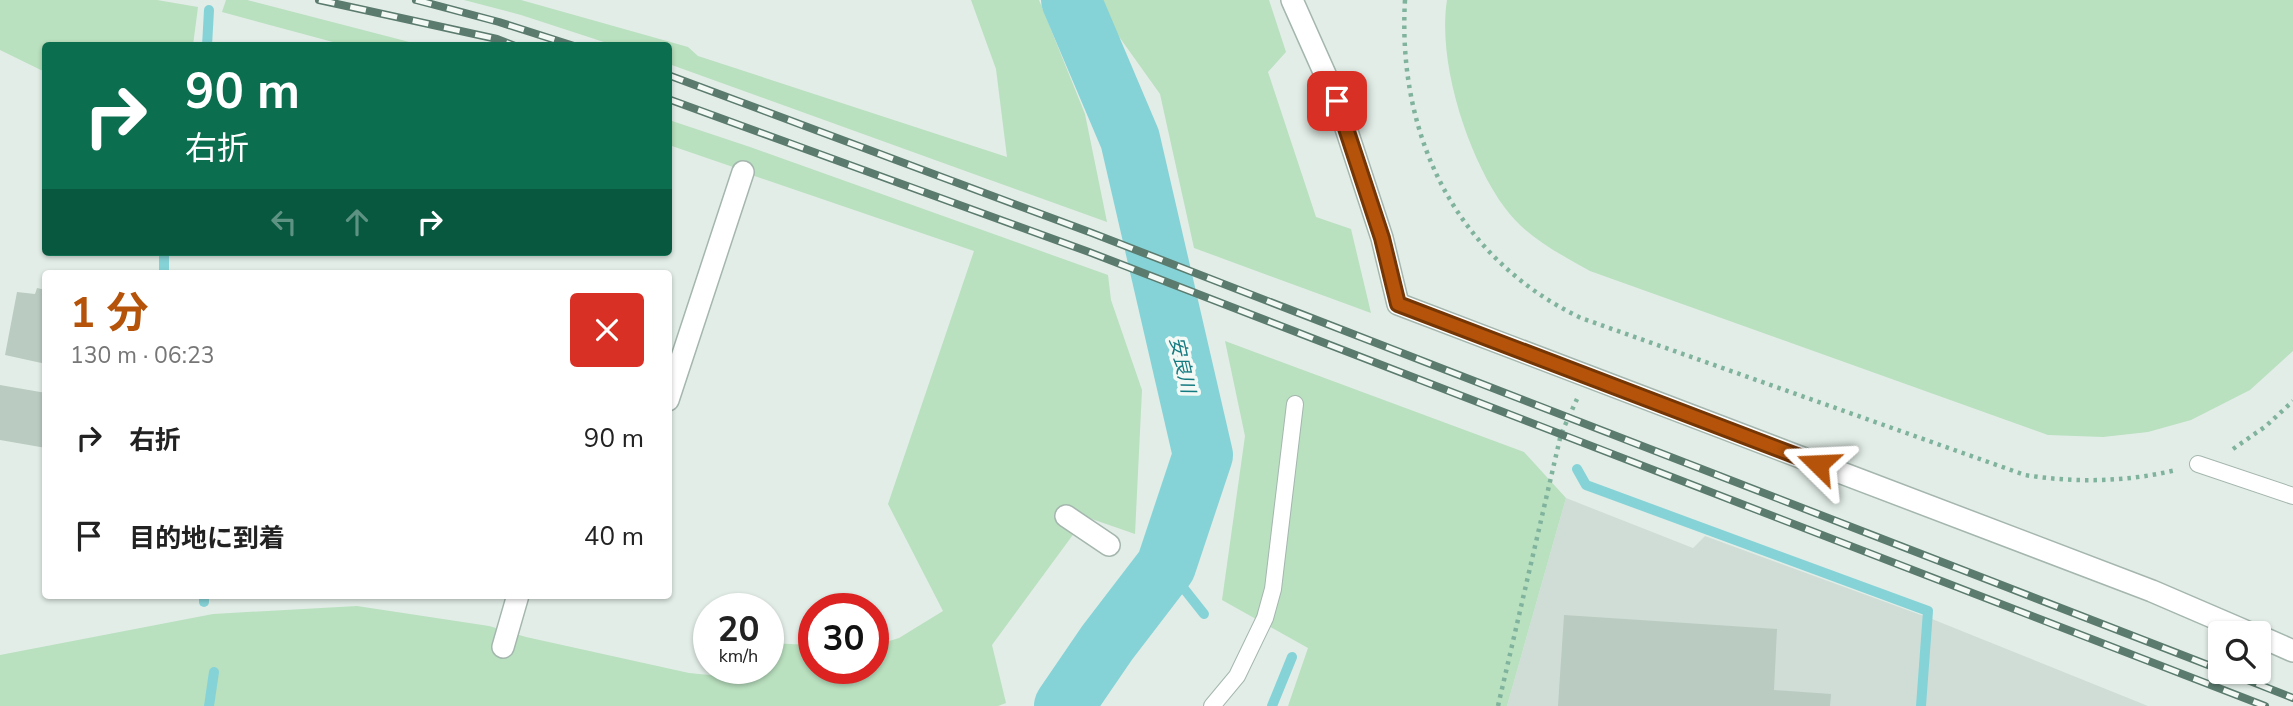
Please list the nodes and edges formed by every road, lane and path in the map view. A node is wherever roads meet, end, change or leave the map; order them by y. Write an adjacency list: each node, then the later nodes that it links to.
1 (1292, 0): 4 (street)
2 (1405, 0): 8 (path)
3 (743, 172): 5 (street)
4 (1586, 375): 13 (street); 18 (path)
5 (672, 388)
6 (2293, 401): 8 (path)
7 (1295, 404): 17 (lane)
8 (2198, 464): 9 (lane)
9 (2293, 496)
10 (1066, 516): 11 (street)
11 (1109, 545)
12 (517, 599): 15 (street)
13 (2222, 621)
14 (2271, 641): 16 (street)
15 (503, 648)
16 (2293, 651)
17 (1212, 706)
18 (1498, 706)

